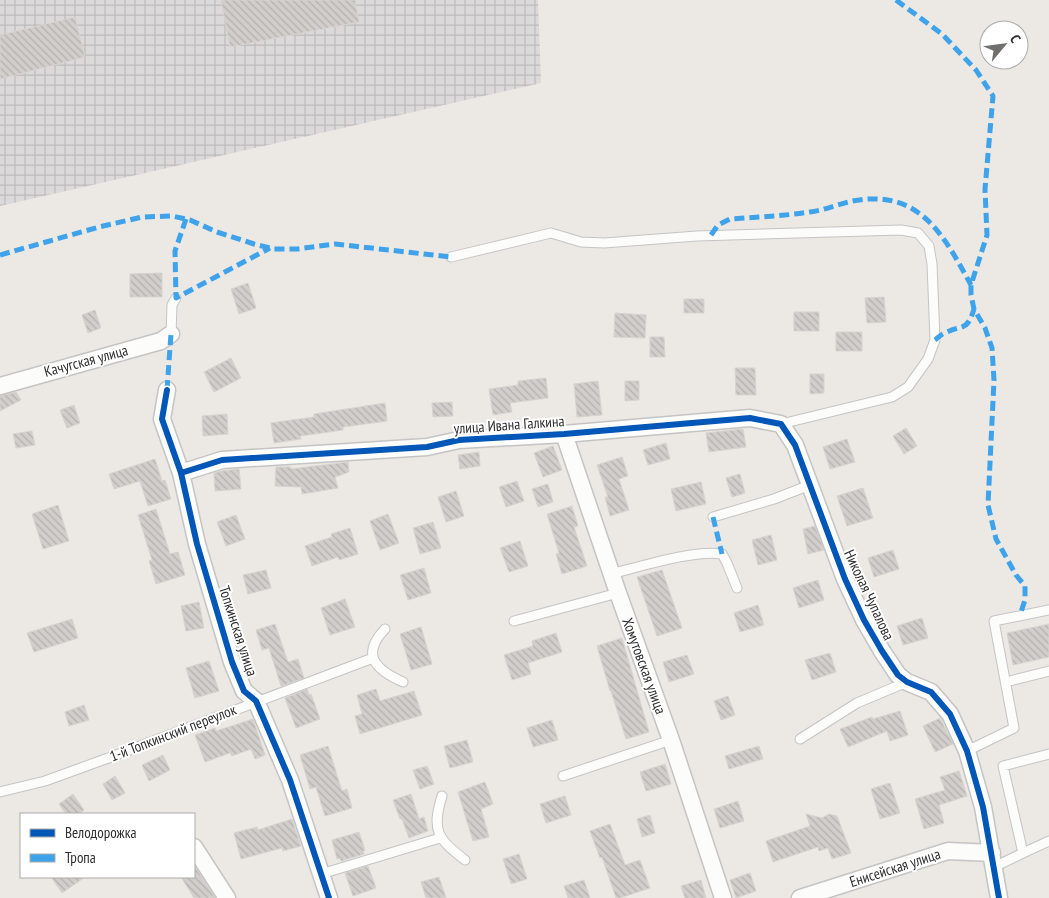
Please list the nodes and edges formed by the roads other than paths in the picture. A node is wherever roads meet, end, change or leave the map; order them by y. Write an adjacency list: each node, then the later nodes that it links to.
1 (451, 257): 6 (lane)
2 (176, 298): 3 (lane)
3 (171, 334): 4 (street, Качугская улица)
4 (0, 386)
5 (167, 390): 8 (street, Топкинская улица)
6 (781, 424): 7 (street, улица Ивана Галкина); 9 (street, Николая Чупалова)
7 (564, 434): 8 (street, улица Ивана Галкина); 11 (street, Хомутовская улица)
8 (181, 473): 22 (street, Топкинская улица)
9 (810, 485): 10 (lane); 20 (street, Николая Чупалова)
10 (713, 516)
11 (611, 574): 12 (lane); 13 (street, Хомутовская улица)
12 (737, 588)
13 (618, 593): 15 (lane); 24 (street, Хомутовская улица)
14 (1049, 610): 21 (lane)
15 (514, 621)
16 (385, 630): 17 (lane)
17 (372, 658): 19 (lane); 22 (lane, 1-й Топкинский переулок)
18 (1049, 672): 21 (lane)
19 (403, 682)
20 (907, 682): 23 (lane); 25 (street, Николая Чупалова)
21 (1006, 682): 25 (lane)
22 (256, 701): 28 (lane, 1-й Топкинский переулок); 36 (street, Топкинская улица)
23 (800, 739)
24 (672, 740): 27 (lane); 40 (street, Хомутовская улица)
25 (967, 750): 35 (street, Николая Чупалова)
26 (1049, 754): 33 (lane)
27 (563, 776)
28 (0, 792)
29 (442, 796): 30 (lane)
30 (440, 838): 34 (lane); 36 (lane)
31 (1049, 841): 33 (lane)
32 (195, 849): 38 (street)
33 (1023, 853): 35 (lane)
34 (465, 860)
35 (993, 860): 37 (street, Николая Чупалова); 41 (street, Енисейская улица)
36 (320, 874): 39 (street, Топкинская улица)
37 (1001, 897)
38 (227, 898)
39 (329, 898)
40 (723, 898)
41 (800, 898)

